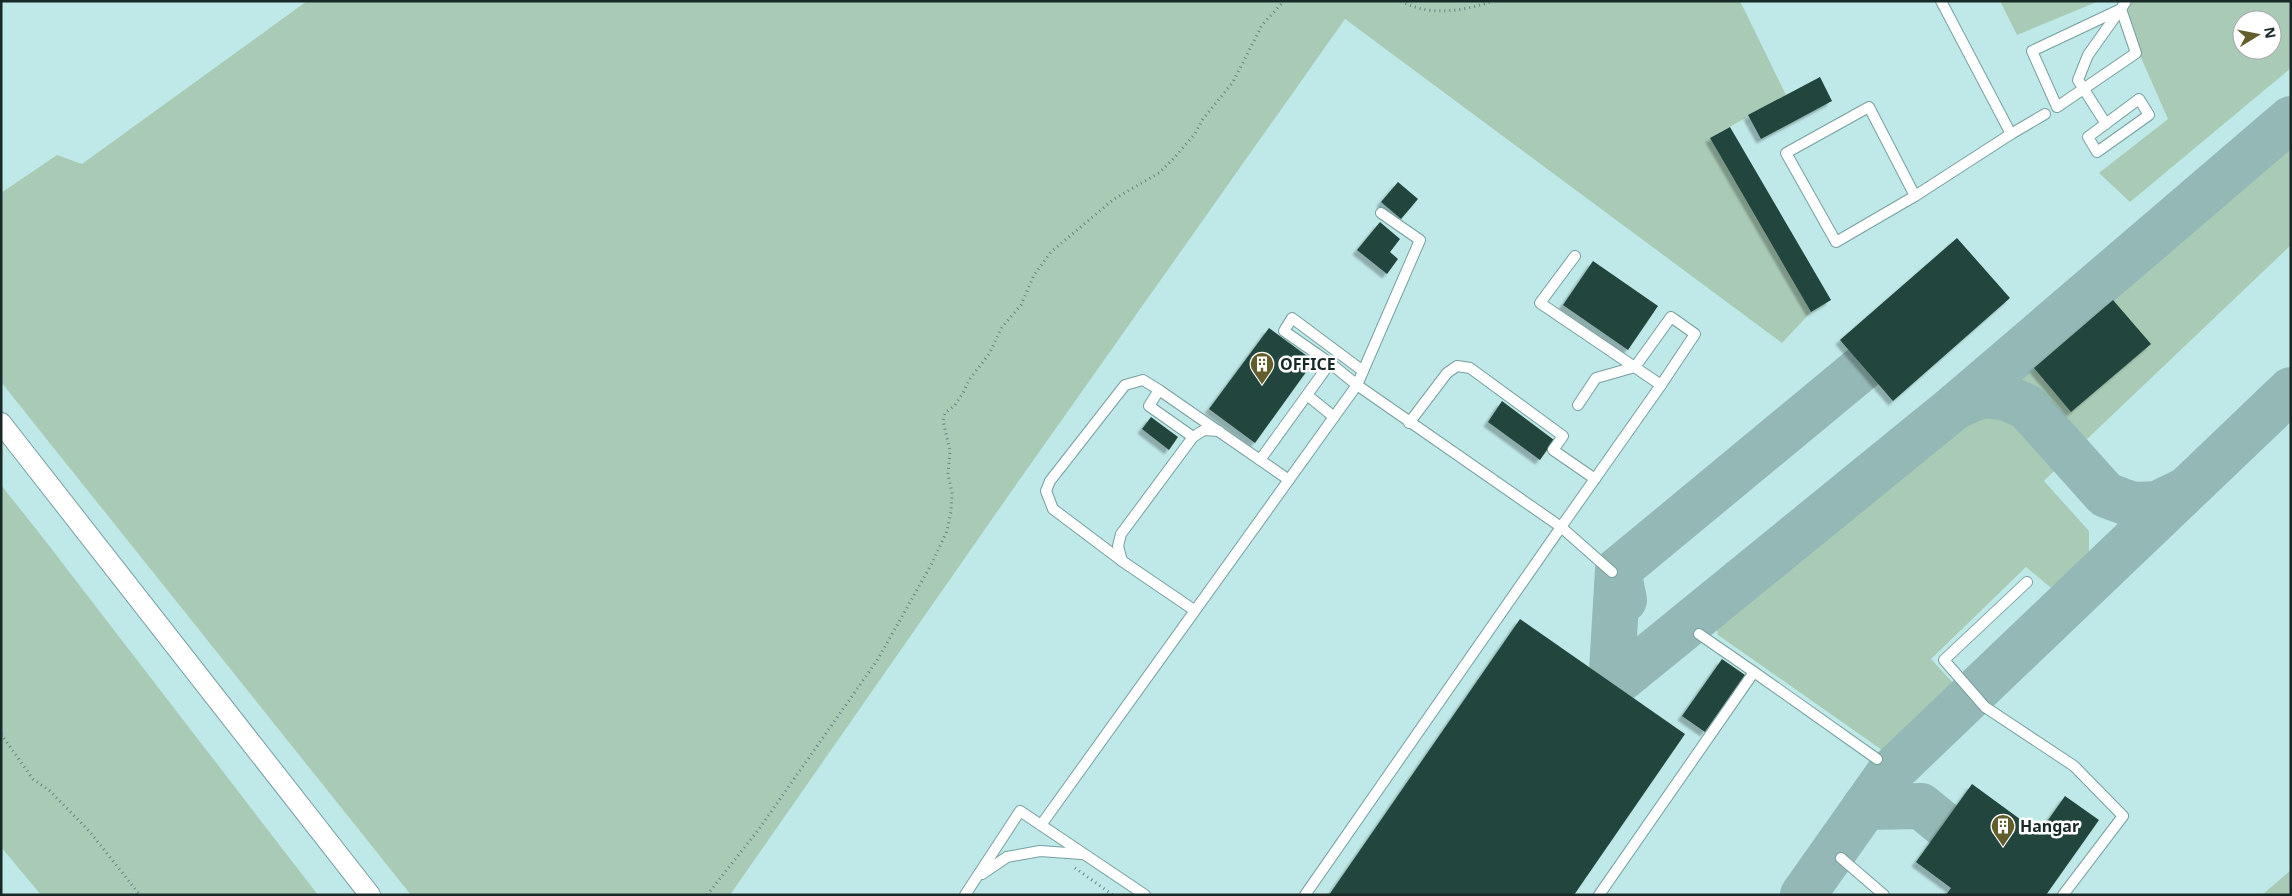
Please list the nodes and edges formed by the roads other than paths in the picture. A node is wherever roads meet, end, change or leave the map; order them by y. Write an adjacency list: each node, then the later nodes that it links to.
1 (1941, 1): 6 (lane)
2 (2124, 5): 3 (lane); 3 (lane); 3 (lane)
3 (2084, 88): 5 (lane)
4 (2044, 114): 6 (lane)
5 (2106, 124): 5 (lane)
6 (2011, 134): 7 (lane)
7 (1915, 196): 7 (lane)
8 (1382, 213): 12 (lane)
9 (1576, 256): 11 (lane)
10 (1330, 364): 12 (lane); 13 (lane); 16 (lane)
11 (1635, 368): 14 (lane); 14 (lane); 17 (lane)
12 (1363, 371): 13 (lane)
13 (1357, 385): 18 (lane); 20 (lane)
14 (1661, 385): 24 (lane)
15 (1160, 390): 21 (lane); 22 (lane); 27 (lane)
16 (1307, 395): 18 (lane); 23 (lane)
17 (1578, 404)
18 (1334, 417): 25 (lane)
19 (1, 423): 39 (street)
20 (1410, 423): 24 (lane); 26 (lane)
21 (1219, 431): 22 (lane); 23 (lane)
22 (1193, 437): 27 (lane)
23 (1260, 460): 25 (lane)
24 (1595, 479): 26 (lane)
25 (1289, 480): 30 (lane)
26 (1561, 528): 28 (lane); 42 (lane)
27 (1122, 561): 30 (lane)
28 (1612, 572)
29 (2028, 582): 44 (lane)
30 (1194, 610): 34 (lane)
31 (1700, 634): 32 (lane)
32 (1754, 672): 33 (lane); 43 (lane)
33 (1877, 759)
34 (1042, 825): 35 (lane); 37 (lane)
35 (1085, 854): 37 (lane); 41 (lane)
36 (1841, 858): 38 (lane)
37 (978, 877): 40 (lane)
38 (1880, 893)
39 (370, 895)
40 (965, 895)
41 (1145, 895)
42 (1305, 895)
43 (1599, 895)
44 (2063, 895)

